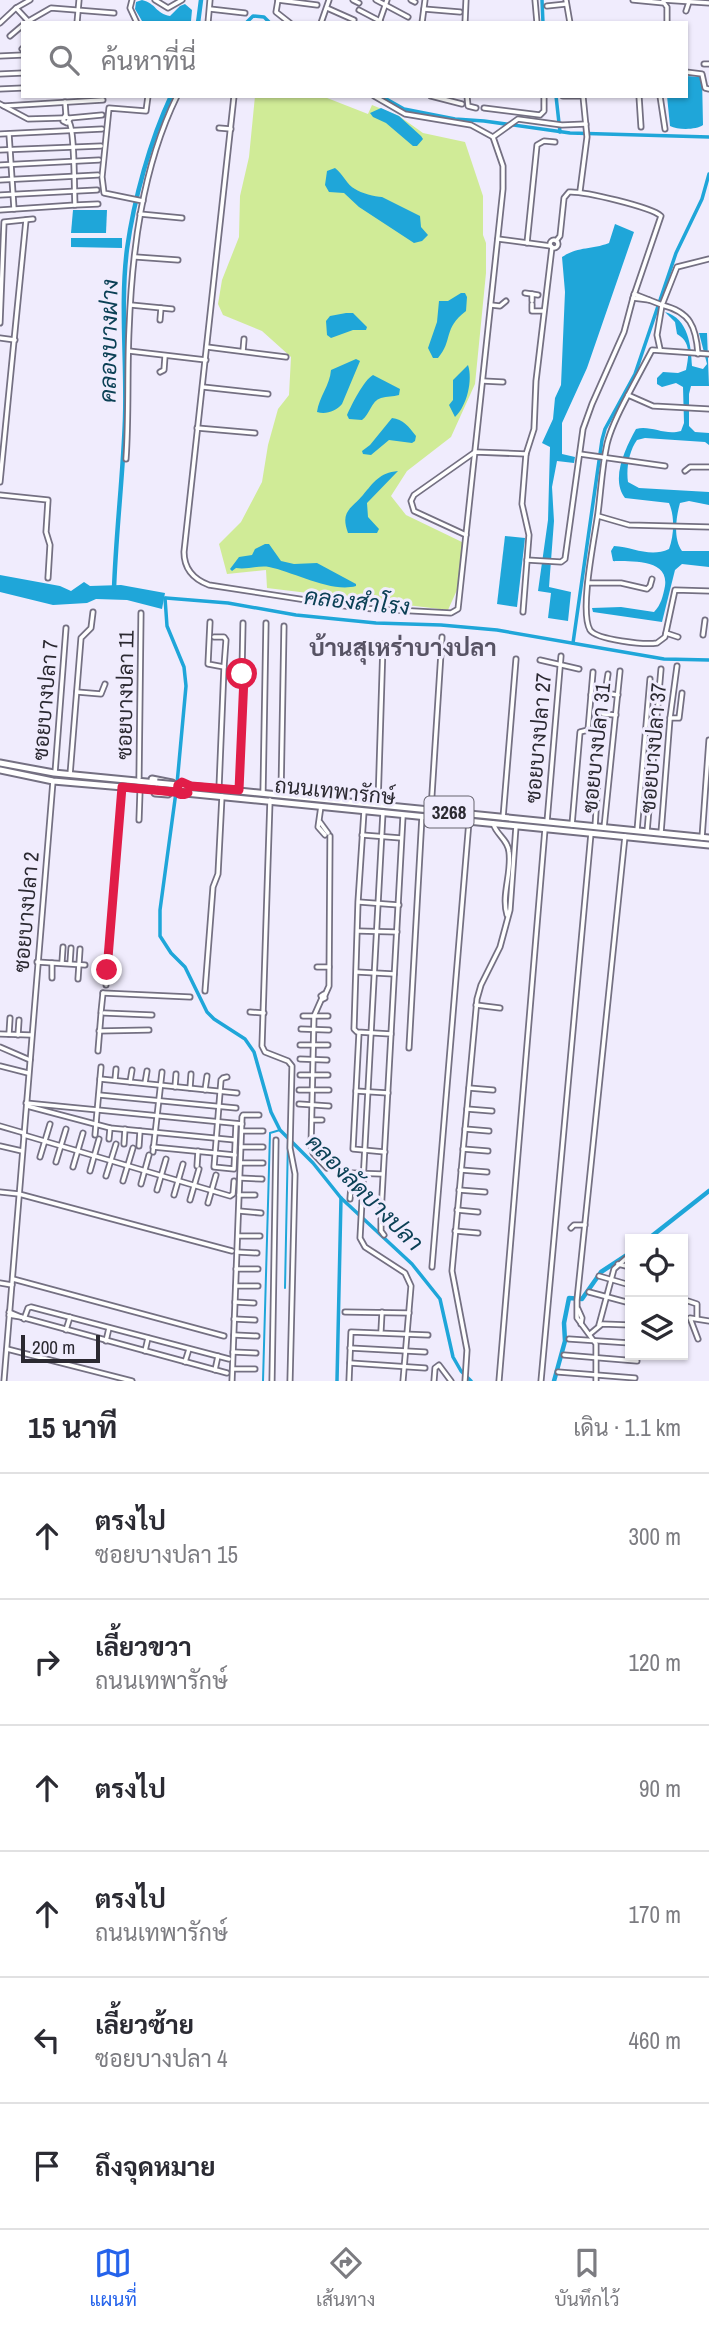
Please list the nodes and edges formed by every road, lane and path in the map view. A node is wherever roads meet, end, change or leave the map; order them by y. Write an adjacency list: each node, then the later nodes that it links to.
1 (30, 0): 23 (street)
2 (79, 0): 25 (street)
3 (132, 0): 38 (street)
4 (155, 0): 5 (street)
5 (182, 0)
6 (210, 0): 26 (street)
7 (278, 0): 21 (street); 40 (street)
8 (329, 0): 24 (street)
9 (353, 0): 19 (street)
10 (376, 0): 16 (street)
11 (425, 0): 27 (street)
12 (466, 0): 45 (street)
13 (535, 0): 46 (street)
14 (633, 0): 48 (street)
15 (663, 0): 18 (street)
16 (386, 2): 33 (street); 43 (street)
17 (566, 2): 22 (street); 47 (street)
18 (689, 2): 20 (street); 29 (street)
19 (359, 3)
20 (709, 3)
21 (317, 5)
22 (547, 6)
23 (16, 8): 35 (street); 49 (street)
24 (327, 8): 34 (street); 41 (street)
25 (78, 9): 31 (street); 36 (street); 37 (street)
26 (210, 9): 32 (street); 39 (street)
27 (424, 9): 30 (street); 44 (street)
28 (359, 10): 42 (street)
29 (686, 11)
30 (460, 12)
31 (114, 13)
32 (245, 13)
33 (408, 17)
34 (354, 20)
35 (26, 21)
36 (30, 21)
37 (77, 21)
38 (135, 21)
39 (208, 21)
40 (287, 21)
41 (322, 21)
42 (378, 21)
43 (380, 21)
44 (422, 21)
45 (465, 21)
46 (537, 21)
47 (569, 21)
48 (667, 21)
49 (0, 23)
50 (21, 28): 51 (street)
51 (10, 36)
52 (21, 55): 53 (street)
53 (0, 56)
54 (688, 72): 59 (street)
55 (21, 73): 56 (street)
56 (0, 74)
57 (21, 88): 58 (street)
58 (0, 89)
59 (709, 89)
60 (148, 98): 108 (street)
61 (176, 98): 108 (street)
62 (234, 98): 84 (street)
63 (377, 98): 89 (street)
64 (439, 98): 72 (street)
65 (467, 98): 74 (street)
66 (544, 98): 75 (street)
67 (581, 98): 76 (street)
68 (639, 98): 81 (street)
69 (660, 98): 85 (street)
70 (103, 100): 71 (street)
71 (65, 103): 73 (street); 78 (street)
72 (462, 104)
73 (2, 105): 78 (street)
74 (476, 108)
75 (484, 108)
76 (584, 112): 79 (street); 80 (street)
77 (102, 115): 78 (street)
78 (67, 118): 86 (street)
79 (586, 124): 80 (street); 105 (street)
80 (574, 125): 89 (street)
81 (641, 127)
82 (219, 128): 84 (street)
83 (103, 129): 86 (street)
84 (231, 129): 139 (street)
85 (665, 129)
86 (73, 131): 88 (street); 92 (street)
87 (0, 134): 88 (street)
88 (9, 134): 93 (street)
89 (493, 137): 117 (street)
90 (555, 142): 118 (street)
91 (101, 146): 92 (street)
92 (73, 147): 93 (street); 96 (street)
93 (10, 149): 94 (street); 98 (street)
94 (0, 150)
95 (99, 160): 96 (street)
96 (72, 161): 98 (street); 100 (street)
97 (0, 165): 98 (street)
98 (11, 165): 102 (street)
99 (98, 175): 100 (street)
100 (73, 176): 102 (street); 104 (street)
101 (0, 180): 102 (street)
102 (12, 180): 106 (street)
103 (97, 190): 104 (street)
104 (74, 191): 106 (street); 110 (street)
105 (580, 192): 119 (street); 126 (street)
106 (13, 194): 107 (street); 111 (street)
107 (0, 195)
108 (141, 200): 113 (street)
109 (98, 204): 110 (street)
110 (75, 205): 111 (street)
111 (14, 209): 112 (street)
112 (0, 210)
113 (140, 214): 114 (street); 120 (street)
114 (183, 218)
115 (33, 219): 116 (street)
116 (26, 220): 135 (street); 138 (street)
117 (498, 239): 118 (street); 130 (street)
118 (527, 243): 119 (street)
119 (552, 244): 133 (street)
120 (136, 257): 122 (street); 129 (street)
121 (709, 259): 128 (street)
122 (178, 260)
123 (525, 293): 124 (street)
124 (532, 294): 125 (street); 133 (street)
125 (538, 295)
126 (634, 296): 128 (street); 159 (street)
127 (506, 301): 130 (street)
128 (661, 304): 140 (street); 143 (street)
129 (131, 305): 131 (street); 141 (street)
130 (491, 305): 149 (street)
131 (161, 308): 132 (street); 134 (street)
132 (172, 309)
133 (543, 311): 158 (street)
134 (160, 320)
135 (0, 323)
136 (0, 338): 138 (street)
137 (244, 339): 142 (street)
138 (15, 340): 165 (street)
139 (207, 347): 142 (street); 147 (street)
140 (660, 349): 143 (street); 153 (street)
141 (129, 351): 145 (street); 161 (street)
142 (243, 351): 146 (street)
143 (695, 354): 144 (street)
144 (706, 355)
145 (165, 356): 147 (street); 148 (street)
146 (286, 357)
147 (206, 360): 151 (street)
148 (160, 372)
149 (483, 381): 150 (street); 157 (street)
150 (503, 382)
151 (203, 387): 152 (street); 155 (street)
152 (268, 394)
153 (628, 395): 154 (street); 160 (street)
154 (709, 408)
155 (197, 428): 156 (street); 169 (street)
156 (255, 433)
157 (475, 452): 158 (street); 169 (street); 169 (street)
158 (526, 454): 170 (street)
159 (580, 454): 160 (street); 170 (street)
160 (600, 456): 162 (street); 167 (street)
161 (126, 459)
162 (665, 466)
163 (709, 467): 164 (street)
164 (685, 471)
165 (0, 482)
166 (0, 495): 171 (street)
167 (598, 516): 168 (street); 173 (street)
168 (709, 527)
169 (466, 535)
170 (527, 560): 176 (street)
171 (48, 578)
172 (652, 579): 173 (street)
173 (588, 583): 184 (street)
174 (709, 591): 184 (street)
175 (93, 612): 203 (street)
176 (523, 612)
177 (141, 613): 216 (street, ซอยบางปลา 11)
178 (705, 620): 185 (street)
179 (210, 622): 195 (street)
180 (243, 623): 223 (street)
181 (266, 623): 226 (street)
182 (284, 626): 227 (street)
183 (67, 629): 214 (street, ซอยบางปลา 7)
184 (666, 633): 188 (street)
185 (705, 633)
186 (214, 636): 195 (street)
187 (442, 637): 233 (street)
188 (678, 638)
189 (370, 644): 230 (street)
190 (561, 656): 193 (street, ซอยบางปลา 27)
191 (516, 659): 237 (street)
192 (540, 660): 193 (street)
193 (560, 664): 196 (street); 241 (street, ซอยบางปลา 27)
194 (677, 666): 210 (street, ซอยบางปลา 37)
195 (224, 667): 222 (street)
196 (579, 668)
197 (661, 670): 248 (street)
198 (620, 671): 207 (street, ซอยบางปลา 31)
199 (593, 672): 206 (street)
200 (608, 674): 204 (street)
201 (650, 679): 247 (street)
202 (106, 684): 203 (street)
203 (77, 692): 215 (street)
204 (605, 693): 206 (street); 207 (street)
205 (682, 693): 210 (street)
206 (591, 695): 242 (street)
207 (618, 695): 209 (street, ซอยบางปลา 31)
208 (601, 710): 209 (street)
209 (616, 715): 245 (street, ซอยบางปลา 31)
210 (670, 718): 249 (street, ซอยบางปลา 37)
211 (709, 740): 256 (street)
212 (0, 763): 214 (main road, ถนนเทพารักษ์ / 3268)
213 (0, 770): 219 (main road, ถนนเทพารักษ์ / 3268)
214 (56, 773): 215 (main road, ถนนเทพารักษ์ / 3268)
215 (70, 775): 217 (main road, ถนนเทพารักษ์ / 3268)
216 (139, 778): 217 (main road); 224 (main road)
217 (121, 779): 220 (main road, ถนนเทพารักษ์ / 3268, bridge)
218 (598, 780): 246 (street)
219 (53, 781): 221 (main road, ถนนเทพารักษ์ / 3268); 271 (street, ซอยบางปลา 2)
220 (190, 786): 222 (main road, ถนนเทพารักษ์ / 3268); 225 (main road)
221 (122, 787): 224 (main road); 225 (main road, ถนนเทพารักษ์ / 3268, bridge); 284 (street)
222 (219, 788): 223 (main road, ถนนเทพารักษ์ / 3268)
223 (239, 790): 226 (main road, ถนนเทพารักษ์ / 3268)
224 (141, 791): 238 (street)
225 (186, 793): 228 (main road, ถนนเทพารักษ์ / 3268)
226 (262, 793): 227 (main road, ถนนเทพารักษ์ / 3268)
227 (281, 794): 230 (main road, ถนนเทพารักษ์ / 3268)
228 (222, 796): 229 (main road, ถนนเทพารักษ์ / 3268); 285 (street)
229 (270, 800): 231 (main road, ถนนเทพารักษ์ / 3268); 291 (street)
230 (378, 804): 233 (main road, ถนนเทพารักษ์ / 3268)
231 (321, 806): 232 (main road, ถนนเทพารักษ์ / 3268); 278 (street)
232 (364, 810): 234 (main road, ถนนเทพารักษ์ / 3268); 250 (street)
233 (431, 810): 237 (main road, ถนนเทพารักษ์ / 3268)
234 (383, 812): 235 (main road, ถนนเทพารักษ์ / 3268); 252 (street)
235 (403, 814): 236 (main road, ถนนเทพารักษ์ / 3268); 255 (street)
236 (422, 816): 239 (main road, ถนนเทพารักษ์ / 3268); 314 (street)
237 (503, 818): 241 (main road, ถนนเทพารักษ์ / 3268)
238 (139, 820)
239 (469, 821): 240 (main road, ถนนเทพารักษ์ / 3268); 467 (street)
240 (493, 823): 243 (main road, ถนนเทพารักษ์ / 3268); 254 (street)
241 (546, 825): 243 (main road, ถนนเทพารักษ์ / 3268); 244 (main road, ถนนเทพารักษ์ / 3268); 546 (street, ซอยบางปลา 27)
242 (572, 825): 244 (main road, ถนนเทพารักษ์ / 3268); 246 (main road, ถนนเทพารักษ์ / 3268)
243 (517, 826): 251 (street)
244 (560, 827): 246 (main road, ถนนเทพารักษ์ / 3268)
245 (604, 828): 246 (main road, ถนนเทพารักษ์ / 3268); 247 (main road, ถนนเทพารักษ์ / 3268)
246 (593, 830): 253 (main road, ถนนเทพารักษ์ / 3268); 547 (street)
247 (637, 831): 248 (main road, ถนนเทพารักษ์ / 3268)
248 (647, 832): 249 (main road, ถนนเทพารักษ์ / 3268)
249 (661, 833): 256 (main road, ถนนเทพารักษ์ / 3268)
250 (362, 835): 252 (street); 261 (street)
251 (514, 835): 254 (street); 258 (street)
252 (382, 836): 255 (street); 262 (street)
253 (625, 836): 260 (main road, ถนนเทพารักษ์ / 3268); 455 (street)
254 (503, 837): 259 (street)
255 (401, 838): 263 (street)
256 (702, 838): 257 (main road, ถนนเทพารักษ์ / 3268)
257 (709, 838)
258 (514, 843): 259 (street); 264 (street)
259 (508, 844): 264 (street)
260 (709, 845)
261 (358, 902): 262 (street); 265 (street)
262 (378, 904): 263 (street); 266 (street)
263 (398, 905): 267 (street)
264 (507, 915): 287 (street)
265 (358, 931): 266 (street); 279 (street)
266 (377, 932): 267 (street); 280 (street)
267 (397, 932): 281 (street)
268 (63, 947): 273 (street)
269 (71, 948): 274 (street)
270 (80, 949): 275 (street)
271 (37, 962): 272 (street); 309 (street, ซอยบางปลา 2)
272 (52, 962): 273 (street); 282 (street)
273 (62, 963): 274 (street)
274 (70, 964): 275 (street)
275 (79, 964): 276 (street); 283 (street)
276 (85, 965)
277 (317, 967): 278 (street)
278 (329, 967): 294 (street)
279 (357, 972): 280 (street); 303 (street)
280 (374, 973): 281 (street); 304 (street)
281 (394, 974): 307 (street)
282 (52, 978)
283 (78, 979)
284 (106, 985)
285 (205, 991)
286 (190, 997): 290 (street)
287 (476, 1005): 288 (street); 341 (street)
288 (500, 1008)
289 (250, 1012): 291 (street)
290 (102, 1013): 292 (street); 302 (street)
291 (264, 1013): 539 (street)
292 (152, 1015)
293 (303, 1016): 294 (street)
294 (314, 1016): 295 (street); 300 (street)
295 (328, 1016)
296 (10, 1018): 306 (street)
297 (19, 1020): 308 (street)
298 (149, 1030): 302 (street)
299 (301, 1030): 300 (street)
300 (313, 1030): 301 (street); 311 (street)
301 (329, 1030)
302 (99, 1031): 315 (street)
303 (359, 1032): 304 (street); 348 (street)
304 (370, 1033): 307 (street); 349 (street)
305 (0, 1034): 306 (street)
306 (9, 1034): 308 (street)
307 (391, 1034): 351 (street)
308 (18, 1035): 309 (street)
309 (31, 1035): 317 (street, ซอยบางปลา 2)
310 (300, 1045): 311 (street)
311 (313, 1045): 312 (street); 318 (street)
312 (328, 1045)
313 (0, 1047): 317 (street)
314 (409, 1048)
315 (98, 1051)
316 (300, 1059): 318 (street)
317 (30, 1060): 326 (street, ซอยบางปลา 2)
318 (313, 1060): 319 (street); 330 (street)
319 (327, 1060)
320 (0, 1066): 326 (street)
321 (101, 1068): 334 (street)
322 (116, 1069): 335 (street)
323 (132, 1070): 336 (street)
324 (146, 1071): 337 (street)
325 (162, 1072): 338 (street)
326 (28, 1073): 354 (street, ซอยบางปลา 2)
327 (176, 1074): 339 (street)
328 (191, 1074): 340 (street)
329 (300, 1075): 330 (street)
330 (313, 1075): 331 (street); 344 (street)
331 (328, 1075)
332 (207, 1076): 342 (street)
333 (228, 1077): 347 (street)
334 (100, 1079): 335 (street); 352 (street)
335 (115, 1081): 336 (street)
336 (130, 1082): 337 (street)
337 (145, 1084): 338 (street)
338 (160, 1085): 339 (street); 353 (street)
339 (175, 1087): 340 (street)
340 (190, 1088): 342 (street)
341 (469, 1088): 346 (street); 361 (street)
342 (205, 1090): 347 (street)
343 (299, 1090): 344 (street)
344 (312, 1090): 345 (street); 356 (street)
345 (329, 1090)
346 (493, 1090)
347 (220, 1091): 350 (street); 359 (street)
348 (356, 1091): 349 (street); 408 (street)
349 (367, 1092): 351 (street); 408 (street)
350 (237, 1093)
351 (388, 1093): 410 (street)
352 (99, 1095): 353 (street); 362 (street)
353 (159, 1100): 359 (street); 365 (street)
354 (26, 1104): 358 (street); 385 (street, ซอยบางปลา 2)
355 (299, 1104): 356 (street)
356 (312, 1105): 357 (street); 366 (street)
357 (329, 1105)
358 (35, 1106): 362 (street); 372 (street)
359 (219, 1106): 360 (street); 368 (street)
360 (236, 1108)
361 (467, 1109): 363 (street); 378 (street)
362 (97, 1110): 365 (street); 372 (street)
363 (492, 1111)
364 (259, 1115): 371 (street)
365 (157, 1116): 368 (street); 383 (street)
366 (312, 1120): 367 (street); 422 (street)
367 (322, 1120)
368 (217, 1122): 370 (street); 388 (street)
369 (50, 1124): 393 (street)
370 (236, 1124): 371 (street); 391 (street)
371 (242, 1124): 380 (street)
372 (95, 1125): 374 (street); 386 (street)
373 (0, 1126): 375 (street)
374 (110, 1128): 377 (street); 390 (street)
375 (10, 1129): 385 (street); 387 (street)
376 (66, 1129): 397 (street)
377 (125, 1129): 379 (street); 395 (street)
378 (465, 1129): 382 (street); 402 (street)
379 (140, 1130): 383 (street); 398 (street)
380 (242, 1131): 381 (street); 399 (street)
381 (263, 1131)
382 (489, 1131)
383 (155, 1132): 388 (street); 406 (street)
384 (83, 1133): 405 (street)
385 (24, 1134): 393 (street); 404 (street, ซอยบางปลา 2)
386 (94, 1135)
387 (8, 1136)
388 (215, 1138): 391 (street); 411 (street)
389 (99, 1139): 413 (street)
390 (109, 1139)
391 (235, 1140): 412 (street)
392 (276, 1140): 538 (street)
393 (45, 1141): 397 (street); 414 (street)
394 (116, 1144): 416 (street)
395 (124, 1144)
396 (0, 1146): 404 (street)
397 (61, 1146): 405 (street); 417 (street)
398 (139, 1146)
399 (241, 1147): 400 (street); 418 (street)
400 (263, 1147)
401 (133, 1148): 420 (street)
402 (463, 1149): 409 (street); 424 (street)
403 (184, 1150): 406 (street); 407 (street); 433 (street)
404 (22, 1151): 444 (street, ซอยบางปลา 2)
405 (78, 1151): 413 (street); 421 (street)
406 (152, 1151): 423 (street)
407 (198, 1151): 411 (street); 438 (street)
408 (364, 1151): 410 (street); 427 (street)
409 (488, 1151)
410 (384, 1152): 428 (street)
411 (214, 1153): 412 (street); 412 (street)
412 (234, 1155)
413 (94, 1156): 416 (street); 425 (street)
414 (40, 1157)
415 (166, 1159): 429 (street)
416 (111, 1161): 420 (street); 431 (street)
417 (56, 1162)
418 (241, 1163): 419 (street); 432 (street)
419 (263, 1163)
420 (128, 1166): 423 (street); 435 (street)
421 (73, 1167)
422 (327, 1168)
423 (145, 1170): 429 (street); 437 (street)
424 (461, 1170): 426 (street); 441 (street)
425 (90, 1171)
426 (487, 1172)
427 (363, 1173): 428 (street); 448 (street); 486 (street)
428 (383, 1174): 459 (street)
429 (162, 1175): 433 (street); 439 (street)
430 (216, 1175): 440 (street)
431 (106, 1176)
432 (240, 1178): 434 (street); 446 (street)
433 (178, 1180): 438 (street); 445 (street)
434 (262, 1180)
435 (123, 1181)
436 (234, 1181): 440 (street)
437 (141, 1184)
438 (195, 1185): 440 (street); 449 (street)
439 (157, 1190)
440 (212, 1190): 450 (street)
441 (459, 1190): 443 (street); 451 (street)
442 (0, 1192): 444 (street)
443 (485, 1192)
444 (19, 1194): 462 (street); 471 (street, ซอยบางปลา 2)
445 (174, 1195)
446 (239, 1195): 447 (street); 452 (street)
447 (255, 1195)
448 (350, 1199)
449 (190, 1200)
450 (208, 1203)
451 (457, 1210): 453 (street); 457 (street)
452 (239, 1211): 454 (street); 460 (street)
453 (478, 1212)
454 (261, 1213)
455 (585, 1225): 456 (street); 502 (street)
456 (572, 1228)
457 (456, 1230): 458 (street); 545 (street)
458 (478, 1233)
459 (384, 1234)
460 (237, 1236): 461 (street); 462 (street)
461 (260, 1236)
462 (234, 1252): 463 (street); 468 (street)
463 (257, 1253)
464 (625, 1259): 465 (street)
465 (618, 1264): 466 (street); 472 (street)
466 (625, 1266)
467 (432, 1267)
468 (236, 1269): 469 (street); 476 (street)
469 (258, 1269)
470 (599, 1276): 472 (street)
471 (13, 1279): 475 (street, ซอยบางปลา 2); 503 (street)
472 (611, 1279): 474 (street); 479 (street)
473 (0, 1283): 475 (street)
474 (625, 1283)
475 (12, 1285): 487 (street, ซอยบางปลา 2)
476 (236, 1286): 477 (street); 481 (street)
477 (258, 1286)
478 (589, 1292): 479 (street)
479 (607, 1297): 482 (street); 494 (street)
480 (688, 1301): 490 (street)
481 (235, 1302): 483 (street); 491 (street)
482 (625, 1302)
483 (254, 1303)
484 (345, 1312): 485 (street)
485 (382, 1312): 486 (street); 498 (street)
486 (408, 1313): 499 (street)
487 (9, 1314): 489 (street); 512 (street, ซอยบางปลา 2)
488 (70, 1317): 489 (street); 496 (street); 497 (street)
489 (23, 1318): 497 (street)
490 (697, 1318): 493 (street); 507 (street)
491 (234, 1319): 492 (street); 500 (street)
492 (255, 1320)
493 (709, 1321)
494 (599, 1325): 495 (street); 502 (street)
495 (625, 1325)
496 (109, 1328): 505 (street); 508 (street)
497 (66, 1330): 508 (street)
498 (382, 1332): 499 (street); 511 (street)
499 (407, 1334): 501 (street); 514 (street)
500 (234, 1335): 504 (street); 516 (street)
501 (428, 1335)
502 (590, 1335): 509 (street)
503 (224, 1336)
504 (257, 1336)
505 (148, 1338): 513 (street); 515 (street)
506 (569, 1339): 509 (street)
507 (698, 1339)
508 (106, 1341): 515 (street)
509 (595, 1341): 510 (street); 521 (street)
510 (625, 1343)
511 (350, 1348): 514 (street); 525 (street)
512 (7, 1349): 535 (street, ซอยบางปลา 2); 536 (street)
513 (189, 1349): 520 (street); 524 (street)
514 (405, 1350): 517 (street); 526 (street)
515 (145, 1351): 524 (street)
516 (233, 1352): 518 (street); 527 (street)
517 (425, 1352)
518 (256, 1353)
519 (564, 1355): 521 (street)
520 (218, 1356): 522 (street); 530 (street)
521 (597, 1358): 523 (street); 533 (street)
522 (229, 1359)
523 (637, 1361)
524 (185, 1362): 530 (street)
525 (350, 1363): 526 (street); 540 (street)
526 (404, 1365): 528 (street); 542 (street)
527 (233, 1368): 529 (street); 537 (street)
528 (425, 1368)
529 (255, 1369)
530 (215, 1370): 532 (street)
531 (558, 1372): 533 (street)
532 (227, 1373)
533 (596, 1378): 534 (street)
534 (635, 1378)
535 (4, 1381)
536 (132, 1381)
537 (232, 1381)
538 (272, 1381)
539 (290, 1381)
540 (349, 1381): 541 (street)
541 (356, 1381)
542 (403, 1381)
543 (433, 1381): 544 (street)
544 (451, 1381)
545 (465, 1381)
546 (499, 1381)
547 (541, 1381)

